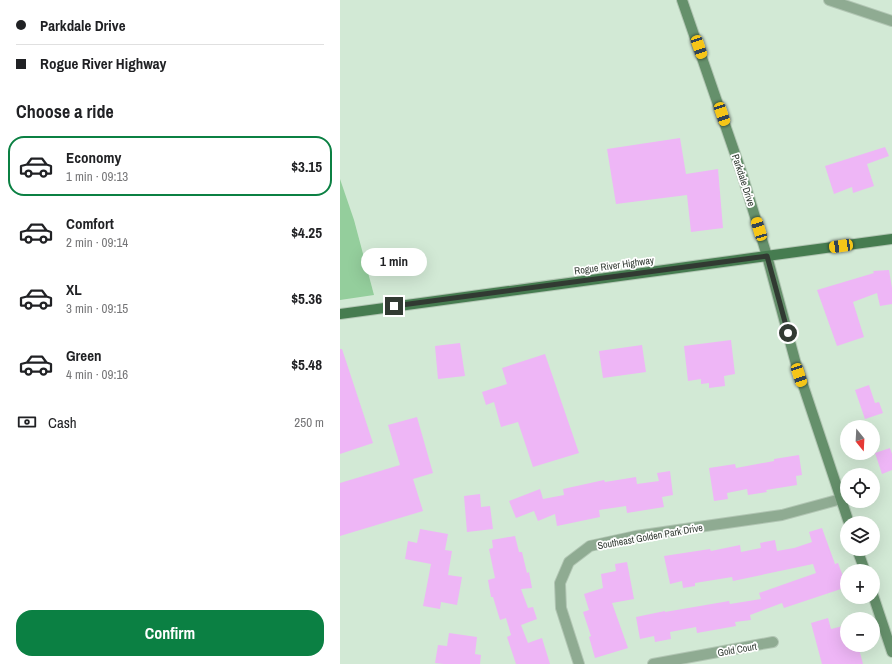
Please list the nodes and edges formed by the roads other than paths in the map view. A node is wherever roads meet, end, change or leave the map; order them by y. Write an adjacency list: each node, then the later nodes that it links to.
1 (682, 0): 5 (main road, Parkdale Drive)
2 (829, 0): 3 (street)
3 (892, 21)
4 (892, 239): 5 (main road, Rogue River Highway)
5 (767, 256): 6 (main road, Rogue River Highway); 7 (main road, Parkdale Drive)
6 (340, 314)
7 (840, 499): 11 (street, Southeast Golden Park Drive)
8 (876, 604): 10 (main road)
9 (773, 642): 12 (street, Gold Court)
10 (892, 652)
11 (579, 664)
12 (653, 664)

